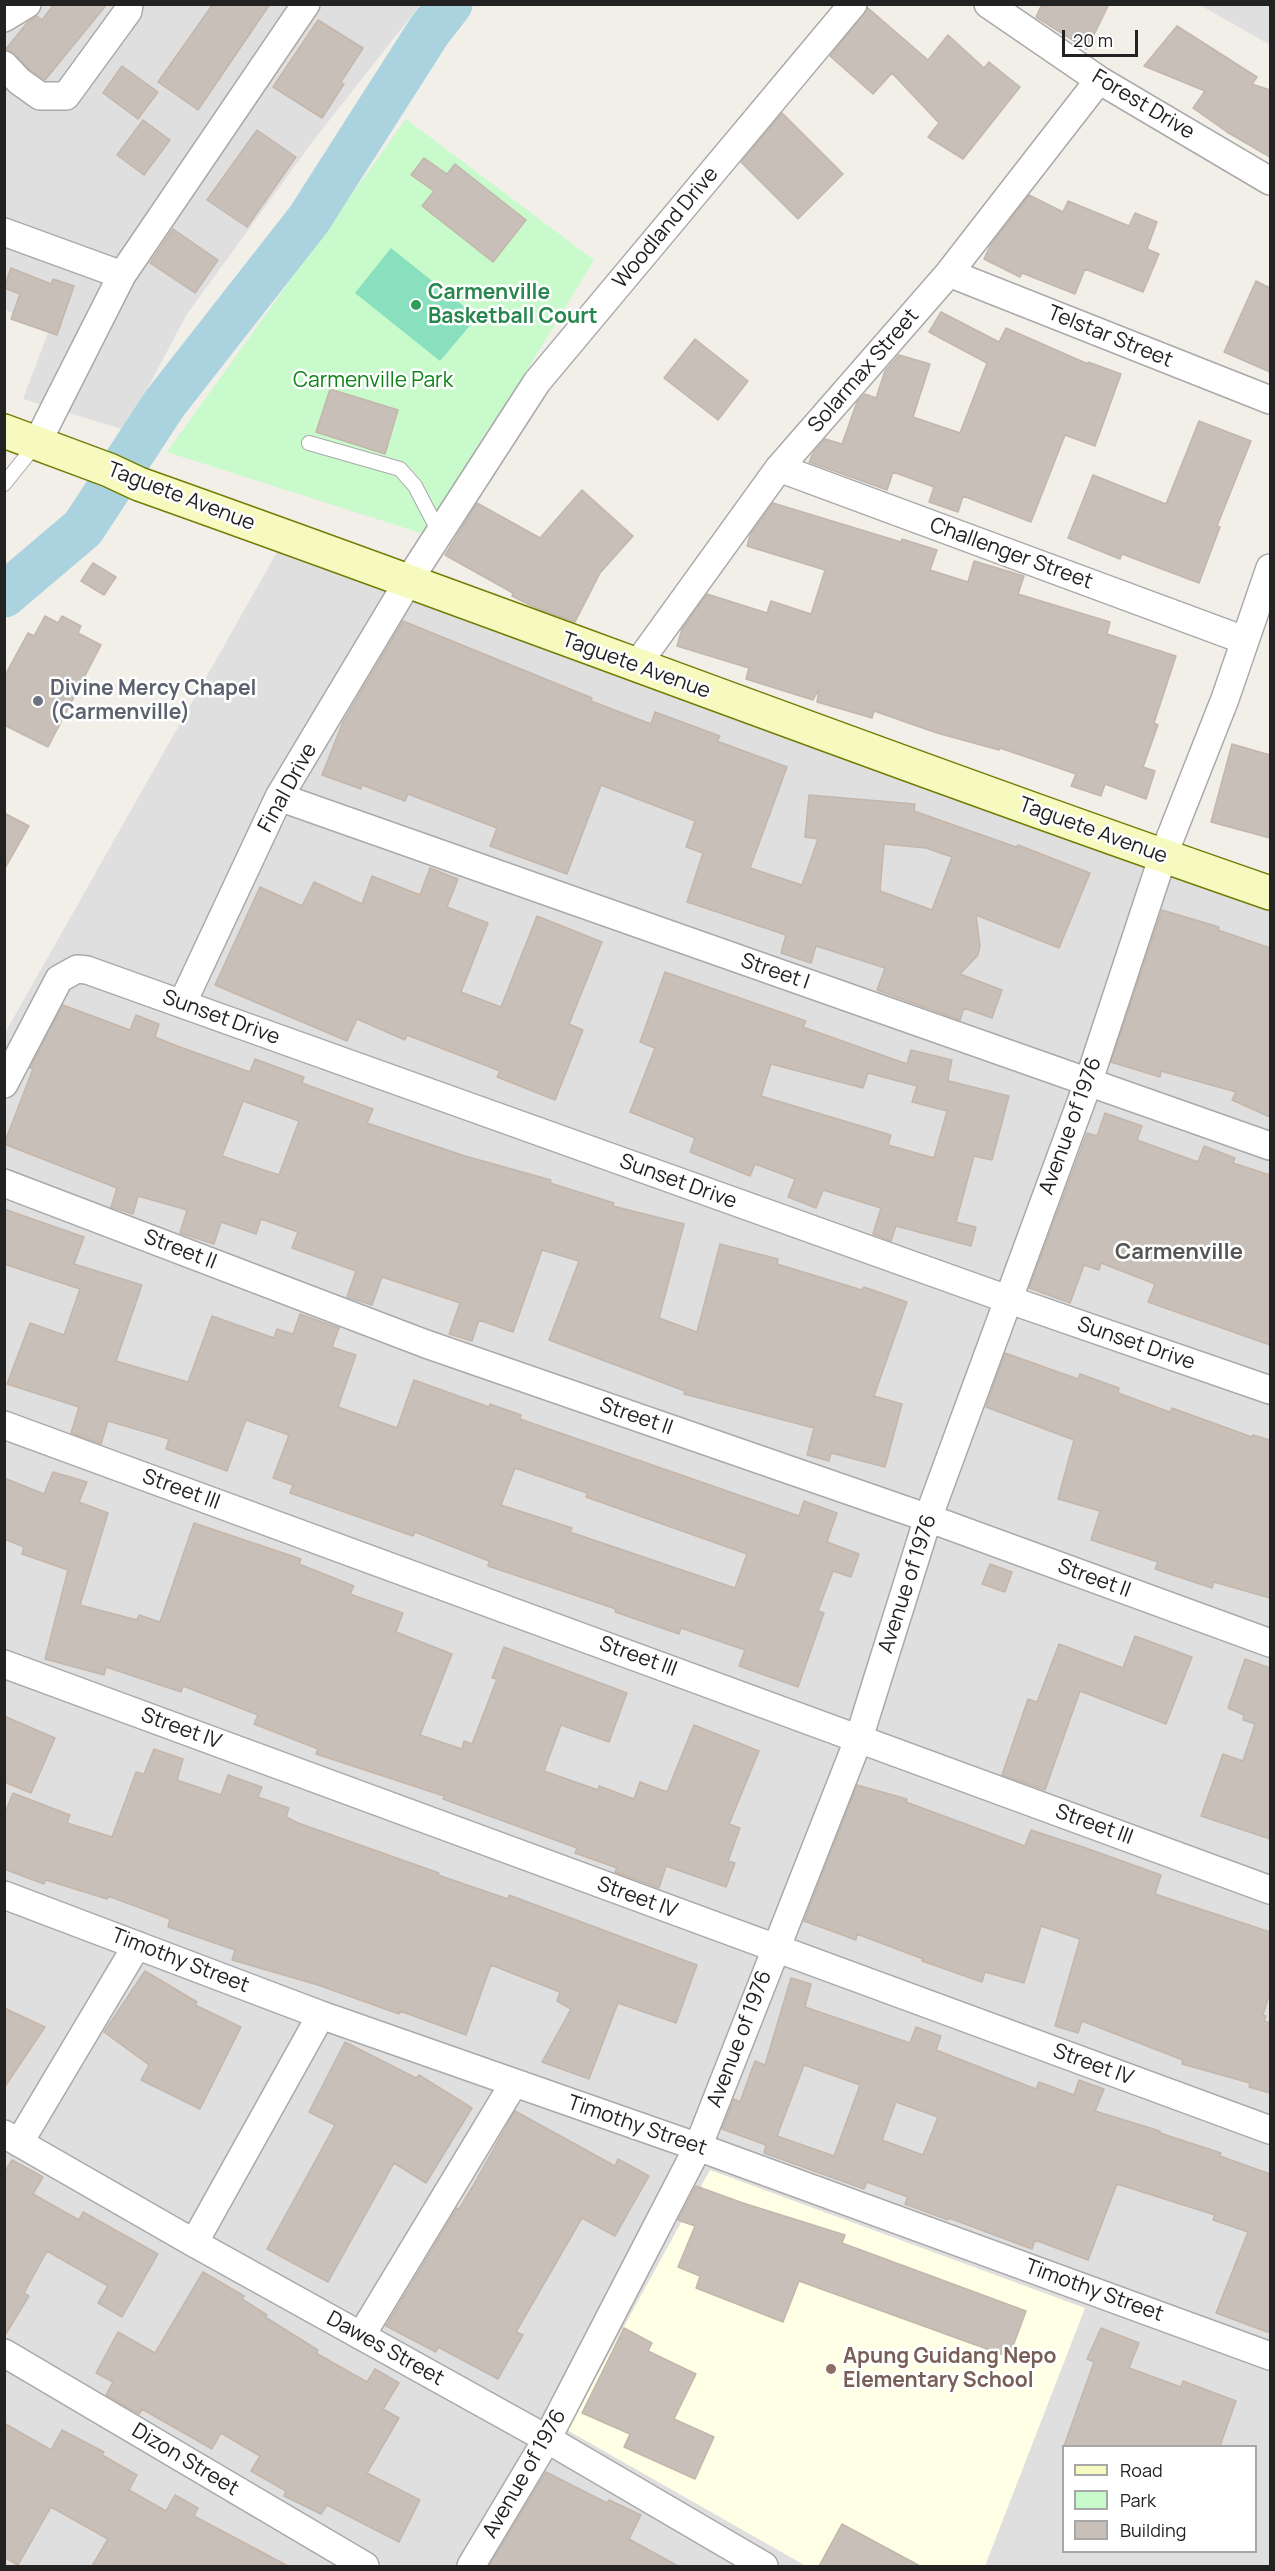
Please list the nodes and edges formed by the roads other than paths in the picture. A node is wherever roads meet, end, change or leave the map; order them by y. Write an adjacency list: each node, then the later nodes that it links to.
1 (27, 4): 6 (street)
2 (129, 4): 7 (street)
3 (306, 4): 12 (street)
4 (854, 4): 19 (street, Woodland Drive)
5 (988, 4): 8 (street, Forest Drive)
6 (4, 18)
7 (4, 65)
8 (1099, 80): 9 (street, Forest Drive); 11 (street, Solarmax Street)
9 (1270, 181)
10 (4, 232): 12 (street)
11 (949, 273): 13 (street, Telstar Street); 17 (street, Solarmax Street)
12 (122, 275): 15 (street)
13 (1270, 400)
14 (4, 431): 15 (street, Taguete Avenue)
15 (37, 443): 18 (lane); 21 (street, Taguete Avenue)
16 (309, 443): 19 (lane)
17 (779, 468): 22 (street, Challenger Street); 23 (street, Solarmax Street)
18 (4, 484)
19 (440, 534): 21 (street, Woodland Drive)
20 (1270, 568): 22 (street, Avenue of 1976)
21 (409, 580): 23 (street, Taguete Avenue); 24 (street, Final Drive)
22 (1244, 640): 25 (street, Avenue of 1976)
23 (636, 666): 25 (street, Taguete Avenue)
24 (279, 797): 27 (street, Final Drive); 28 (street, Street I)
25 (1164, 856): 26 (street, Taguete Avenue); 28 (street, Avenue of 1976)
26 (1270, 893)
27 (182, 1004): 29 (street, Sunset Drive); 32 (street, Sunset Drive)
28 (1088, 1083): 30 (street, Street I); 32 (street, Avenue of 1976)
29 (4, 1084)
30 (1270, 1146)
31 (4, 1183): 35 (street, Street II)
32 (1007, 1299): 33 (street, Sunset Drive); 35 (street, Avenue of 1976)
33 (1270, 1390)
34 (4, 1425): 38 (street, Street III)
35 (928, 1518): 36 (street, Street II); 38 (street, Avenue of 1976)
36 (1270, 1643)
37 (4, 1664): 42 (street, Street IV)
38 (859, 1738): 39 (street, Street III); 42 (street, Avenue of 1976)
39 (1270, 1890)
40 (4, 1895): 41 (street, Timothy Street)
41 (137, 1945): 43 (street, Timothy Street); 46 (street)
42 (776, 1949): 45 (street, Street IV); 47 (street, Avenue of 1976)
43 (321, 2015): 44 (street, Timothy Street); 48 (street)
44 (514, 2083): 47 (street, Timothy Street); 49 (street)
45 (1270, 2130)
46 (12, 2139): 48 (street, Dawes Street)
47 (698, 2147): 51 (street, Timothy Street); 52 (street, Avenue of 1976)
48 (194, 2243): 49 (street, Dawes Street)
49 (361, 2336): 52 (street, Dawes Street)
50 (4, 2353): 53 (street, Dizon Street)
51 (1270, 2356)
52 (547, 2439): 54 (street, Avenue of 1976); 55 (street, Dawes Street)
53 (366, 2566)
54 (471, 2566)
55 (764, 2566)

